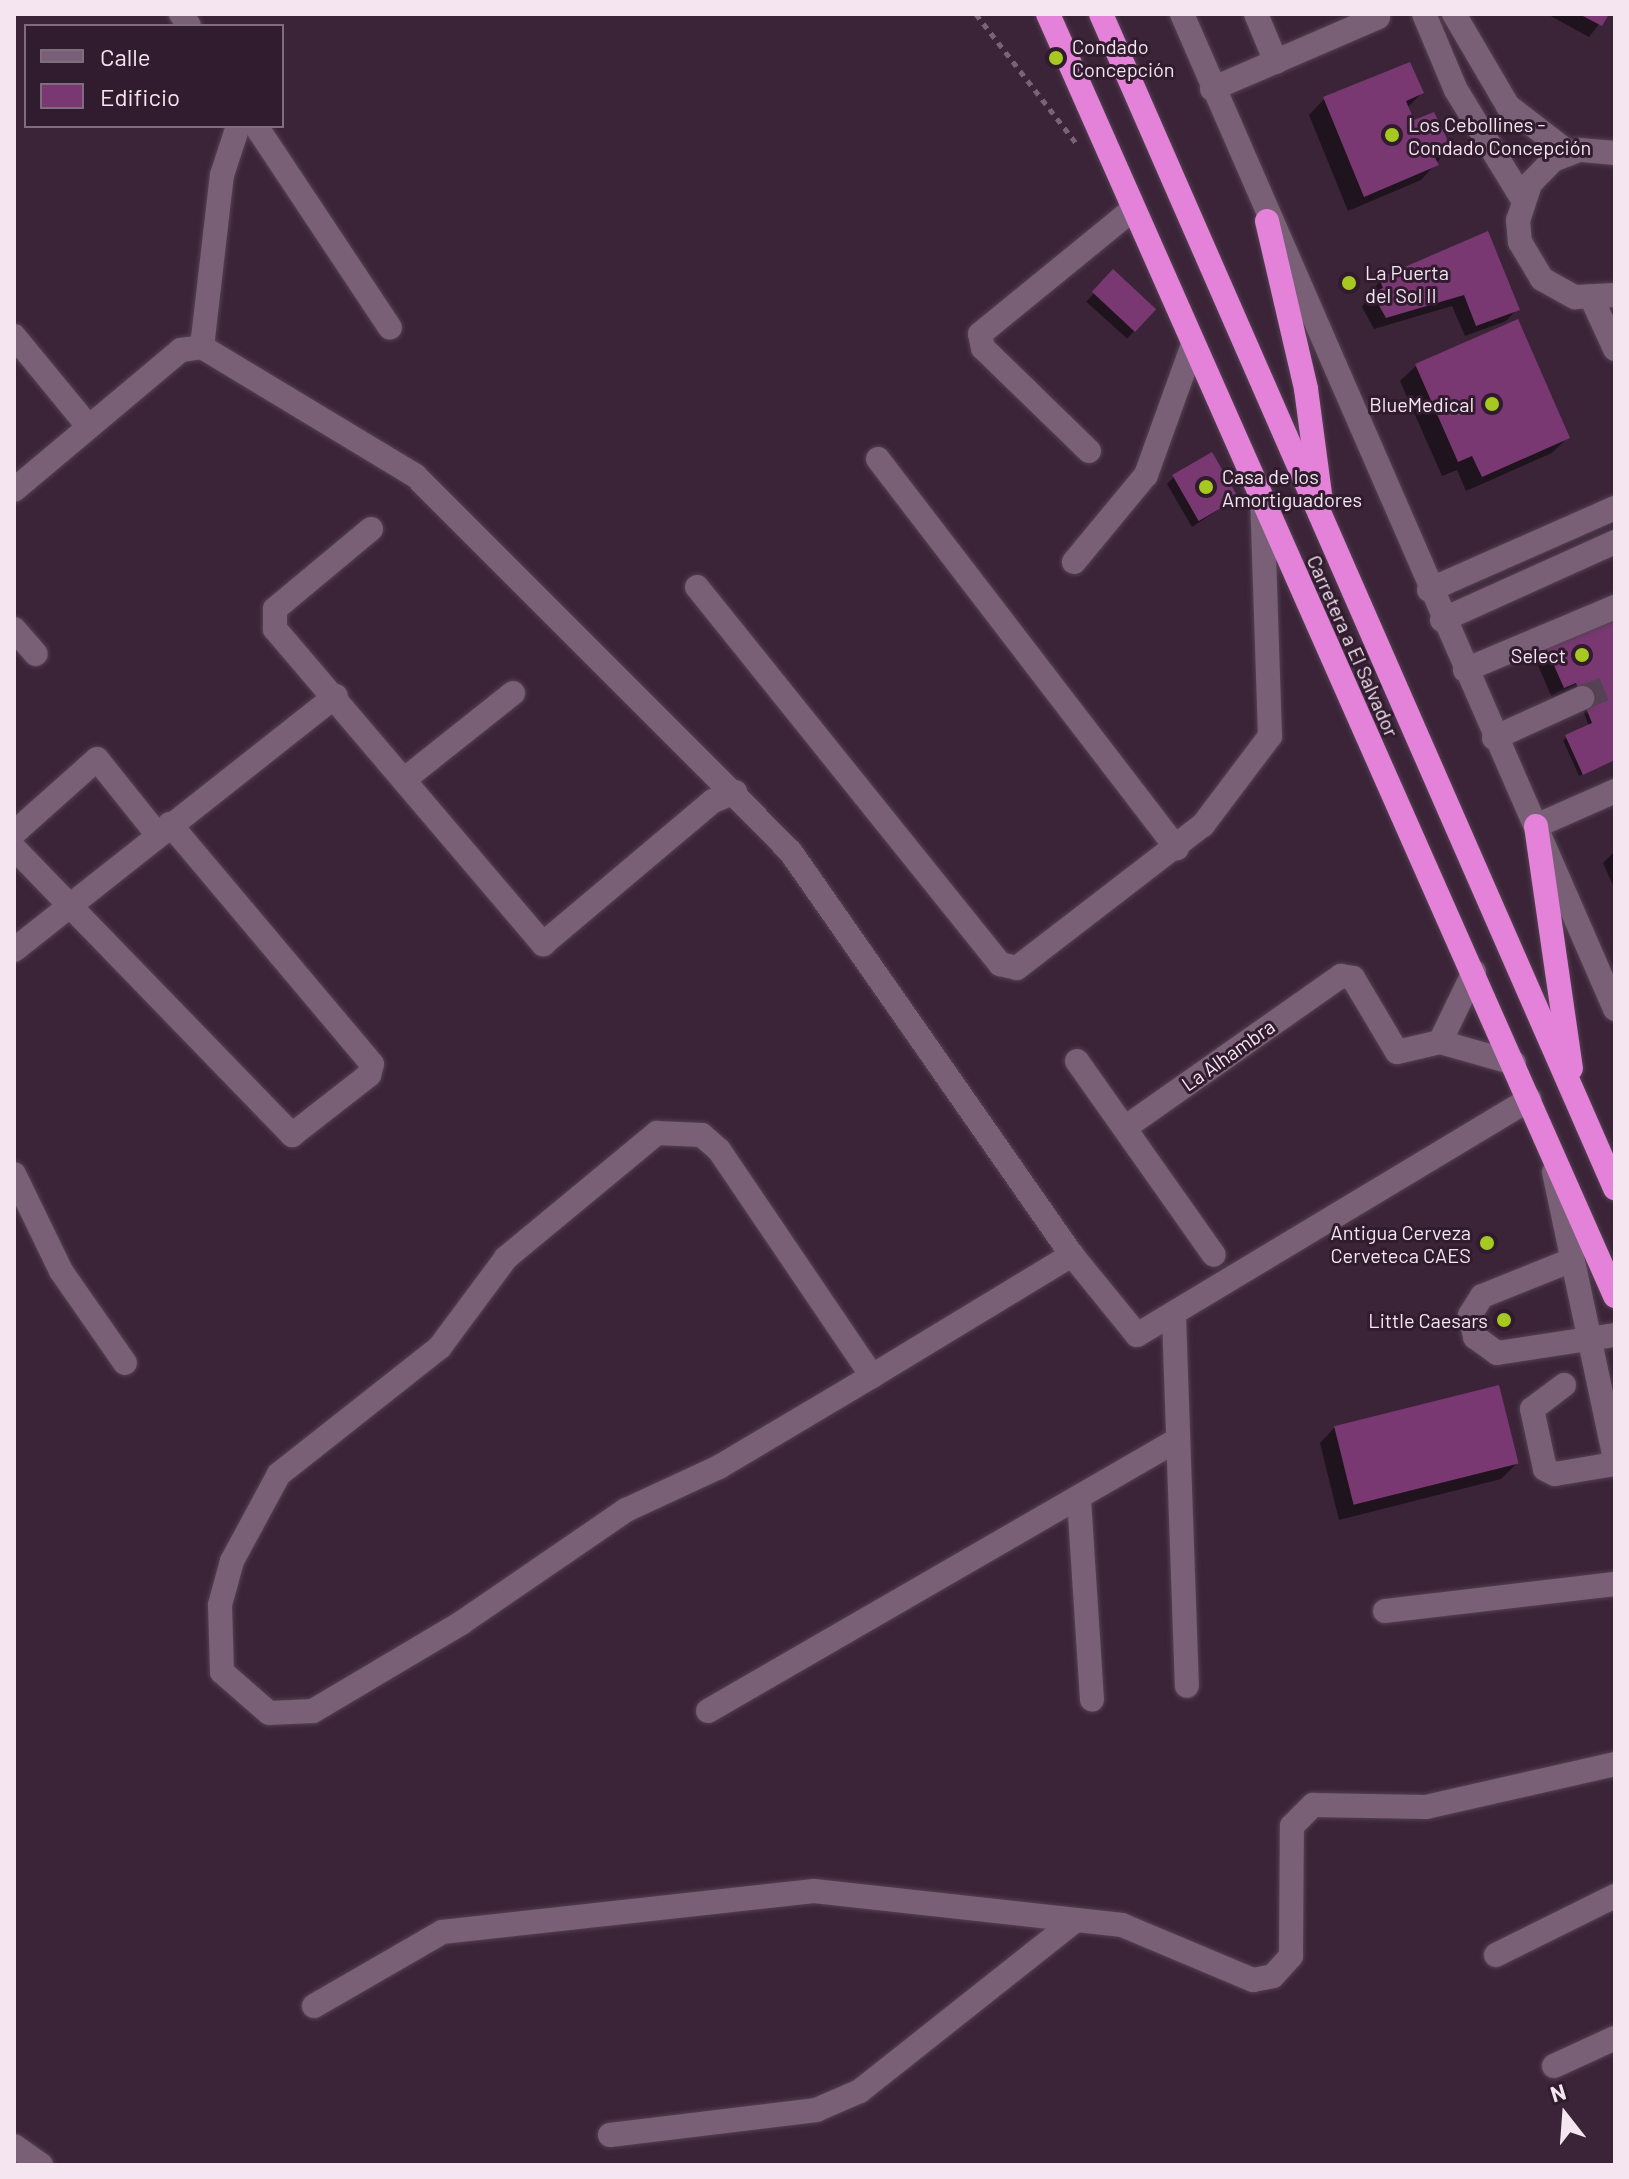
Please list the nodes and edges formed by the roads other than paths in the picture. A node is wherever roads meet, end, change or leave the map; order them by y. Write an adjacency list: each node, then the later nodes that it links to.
1 (1048, 14): 18 (highway, Carretera a El Salvador)
2 (1101, 14): 32 (highway, Carretera a El Salvador)
3 (1182, 14): 11 (street)
4 (1256, 14): 10 (street)
5 (1424, 14): 9 (street)
6 (1437, 14): 9 (street)
7 (1454, 14): 15 (street)
8 (1378, 17): 10 (street)
9 (1438, 49): 17 (street)
10 (1276, 62): 11 (street)
11 (1212, 89): 19 (street)
12 (237, 128): 23 (street)
13 (257, 128): 21 (street)
14 (1615, 135): 15 (street)
15 (1574, 152): 16 (street); 17 (street)
16 (1615, 153)
17 (1522, 198): 20 (street)
18 (1131, 211): 25 (highway, Carretera a El Salvador); 27 (street)
19 (1267, 221): 32 (highway); 37 (street)
20 (1603, 297): 24 (street)
21 (390, 328)
22 (14, 336): 26 (street)
23 (202, 347): 26 (street); 51 (street)
24 (1615, 349)
25 (1191, 350): 30 (highway, Carretera a El Salvador); 35 (street)
26 (88, 426): 29 (street)
27 (1089, 451)
28 (878, 459): 56 (street)
29 (14, 490)
30 (1262, 501): 38 (highway, Carretera a El Salvador); 40 (street)
31 (1615, 508): 37 (street)
32 (1325, 527): 65 (highway, Carretera a El Salvador)
33 (371, 529): 46 (street)
34 (1615, 542): 41 (street)
35 (1074, 562)
36 (697, 587): 56 (street)
37 (1429, 590): 41 (street)
38 (1303, 594): 40 (street); 59 (highway, Carretera a El Salvador)
39 (1615, 607): 44 (street)
40 (1269, 619): 56 (street)
41 (1442, 620): 44 (street)
42 (14, 629): 43 (street)
43 (36, 654)
44 (1465, 670): 48 (street)
45 (513, 693): 49 (street)
46 (336, 696): 49 (street); 53 (street)
47 (1582, 698): 48 (street)
48 (1494, 738): 52 (street)
49 (405, 779): 51 (street)
50 (1615, 791): 52 (street)
51 (735, 792): 71 (street)
52 (1536, 826): 60 (street); 65 (highway)
53 (163, 829): 54 (street); 57 (street); 57 (street)
54 (14, 833)
55 (14, 848): 57 (street)
56 (1177, 849)
57 (63, 906): 58 (street)
58 (14, 950)
59 (1474, 972): 62 (street); 64 (highway, Carretera a El Salvador)
60 (1609, 980): 61 (street)
61 (1615, 1009)
62 (1440, 1042): 64 (street, La Alhambra); 67 (street, La Alhambra)
63 (1077, 1061): 67 (street)
64 (1514, 1063): 66 (highway, Carretera a El Salvador)
65 (1576, 1098): 70 (highway, Carretera a El Salvador)
66 (1529, 1099): 68 (highway, Carretera a El Salvador); 75 (street)
67 (1126, 1127): 72 (street)
68 (1547, 1138): 73 (street); 74 (highway, Carretera a El Salvador)
69 (14, 1174): 78 (street)
70 (1615, 1188)
71 (1072, 1255): 75 (street); 79 (street)
72 (1214, 1255)
73 (1572, 1260): 77 (street); 77 (street)
74 (1615, 1296)
75 (1174, 1317): 81 (street)
76 (1615, 1335): 77 (street)
77 (1589, 1344): 82 (street)
78 (125, 1363)
79 (872, 1376): 79 (street)
80 (1564, 1385): 82 (street)
81 (1177, 1440): 83 (street); 86 (street)
82 (1615, 1462)
83 (1079, 1499): 87 (street); 88 (street)
84 (1615, 1584): 85 (street)
85 (1385, 1611)
86 (1187, 1686)
87 (1092, 1700)
88 (708, 1711)
89 (1615, 1764): 91 (street)
90 (1615, 1896): 92 (street)
91 (1072, 1923): 93 (street); 96 (street)
92 (1496, 1955)
93 (314, 2006)
94 (1615, 2038): 95 (street)
95 (1554, 2066)
96 (610, 2135)
97 (14, 2146): 98 (street)
98 (41, 2165)

